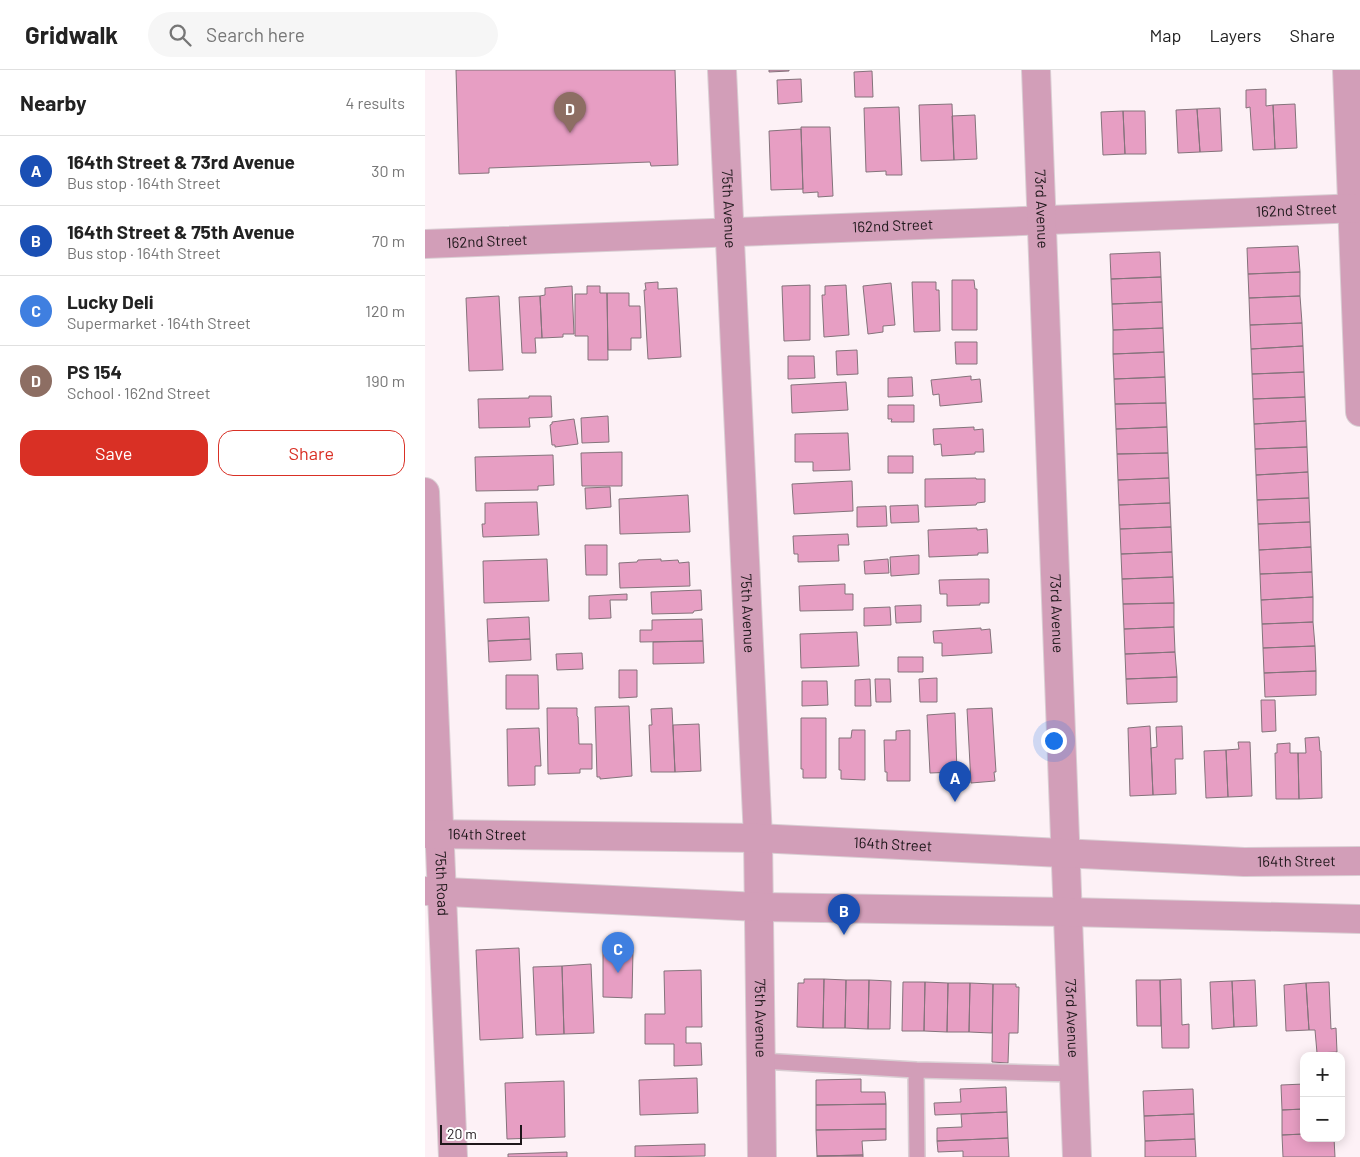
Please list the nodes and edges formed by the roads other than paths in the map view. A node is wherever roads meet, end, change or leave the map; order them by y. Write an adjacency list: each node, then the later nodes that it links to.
1 (721, 70): 6 (street, 75th Avenue)
2 (1036, 70): 5 (street, 73rd Avenue)
3 (1347, 70): 4 (street)
4 (1356, 208): 5 (street, 162nd Street); 8 (street)
5 (1043, 222): 6 (street, 162nd Street); 12 (street, 73rd Avenue)
6 (728, 233): 7 (street, 162nd Street); 11 (street, 75th Avenue)
7 (425, 244)
8 (1360, 412)
9 (425, 492): 10 (street, 75th Road)
10 (432, 834): 11 (street, 164th Street); 14 (street, 75th Road)
11 (758, 838): 12 (street, 164th Street); 15 (street, 75th Avenue)
12 (1065, 854): 13 (street, 164th Street); 16 (street, 73rd Avenue)
13 (1360, 861)
14 (433, 892): 15 (street); 21 (street, 75th Road)
15 (759, 908): 16 (street); 18 (street, 75th Avenue)
16 (1068, 912): 17 (street); 20 (street, 73rd Avenue)
17 (1360, 919)
18 (761, 1061): 19 (lane); 22 (street, 75th Avenue)
19 (916, 1070): 20 (lane); 23 (lane)
20 (1074, 1074): 24 (street, 73rd Avenue)
21 (453, 1157)
22 (762, 1157)
23 (917, 1157)
24 (1077, 1157)

